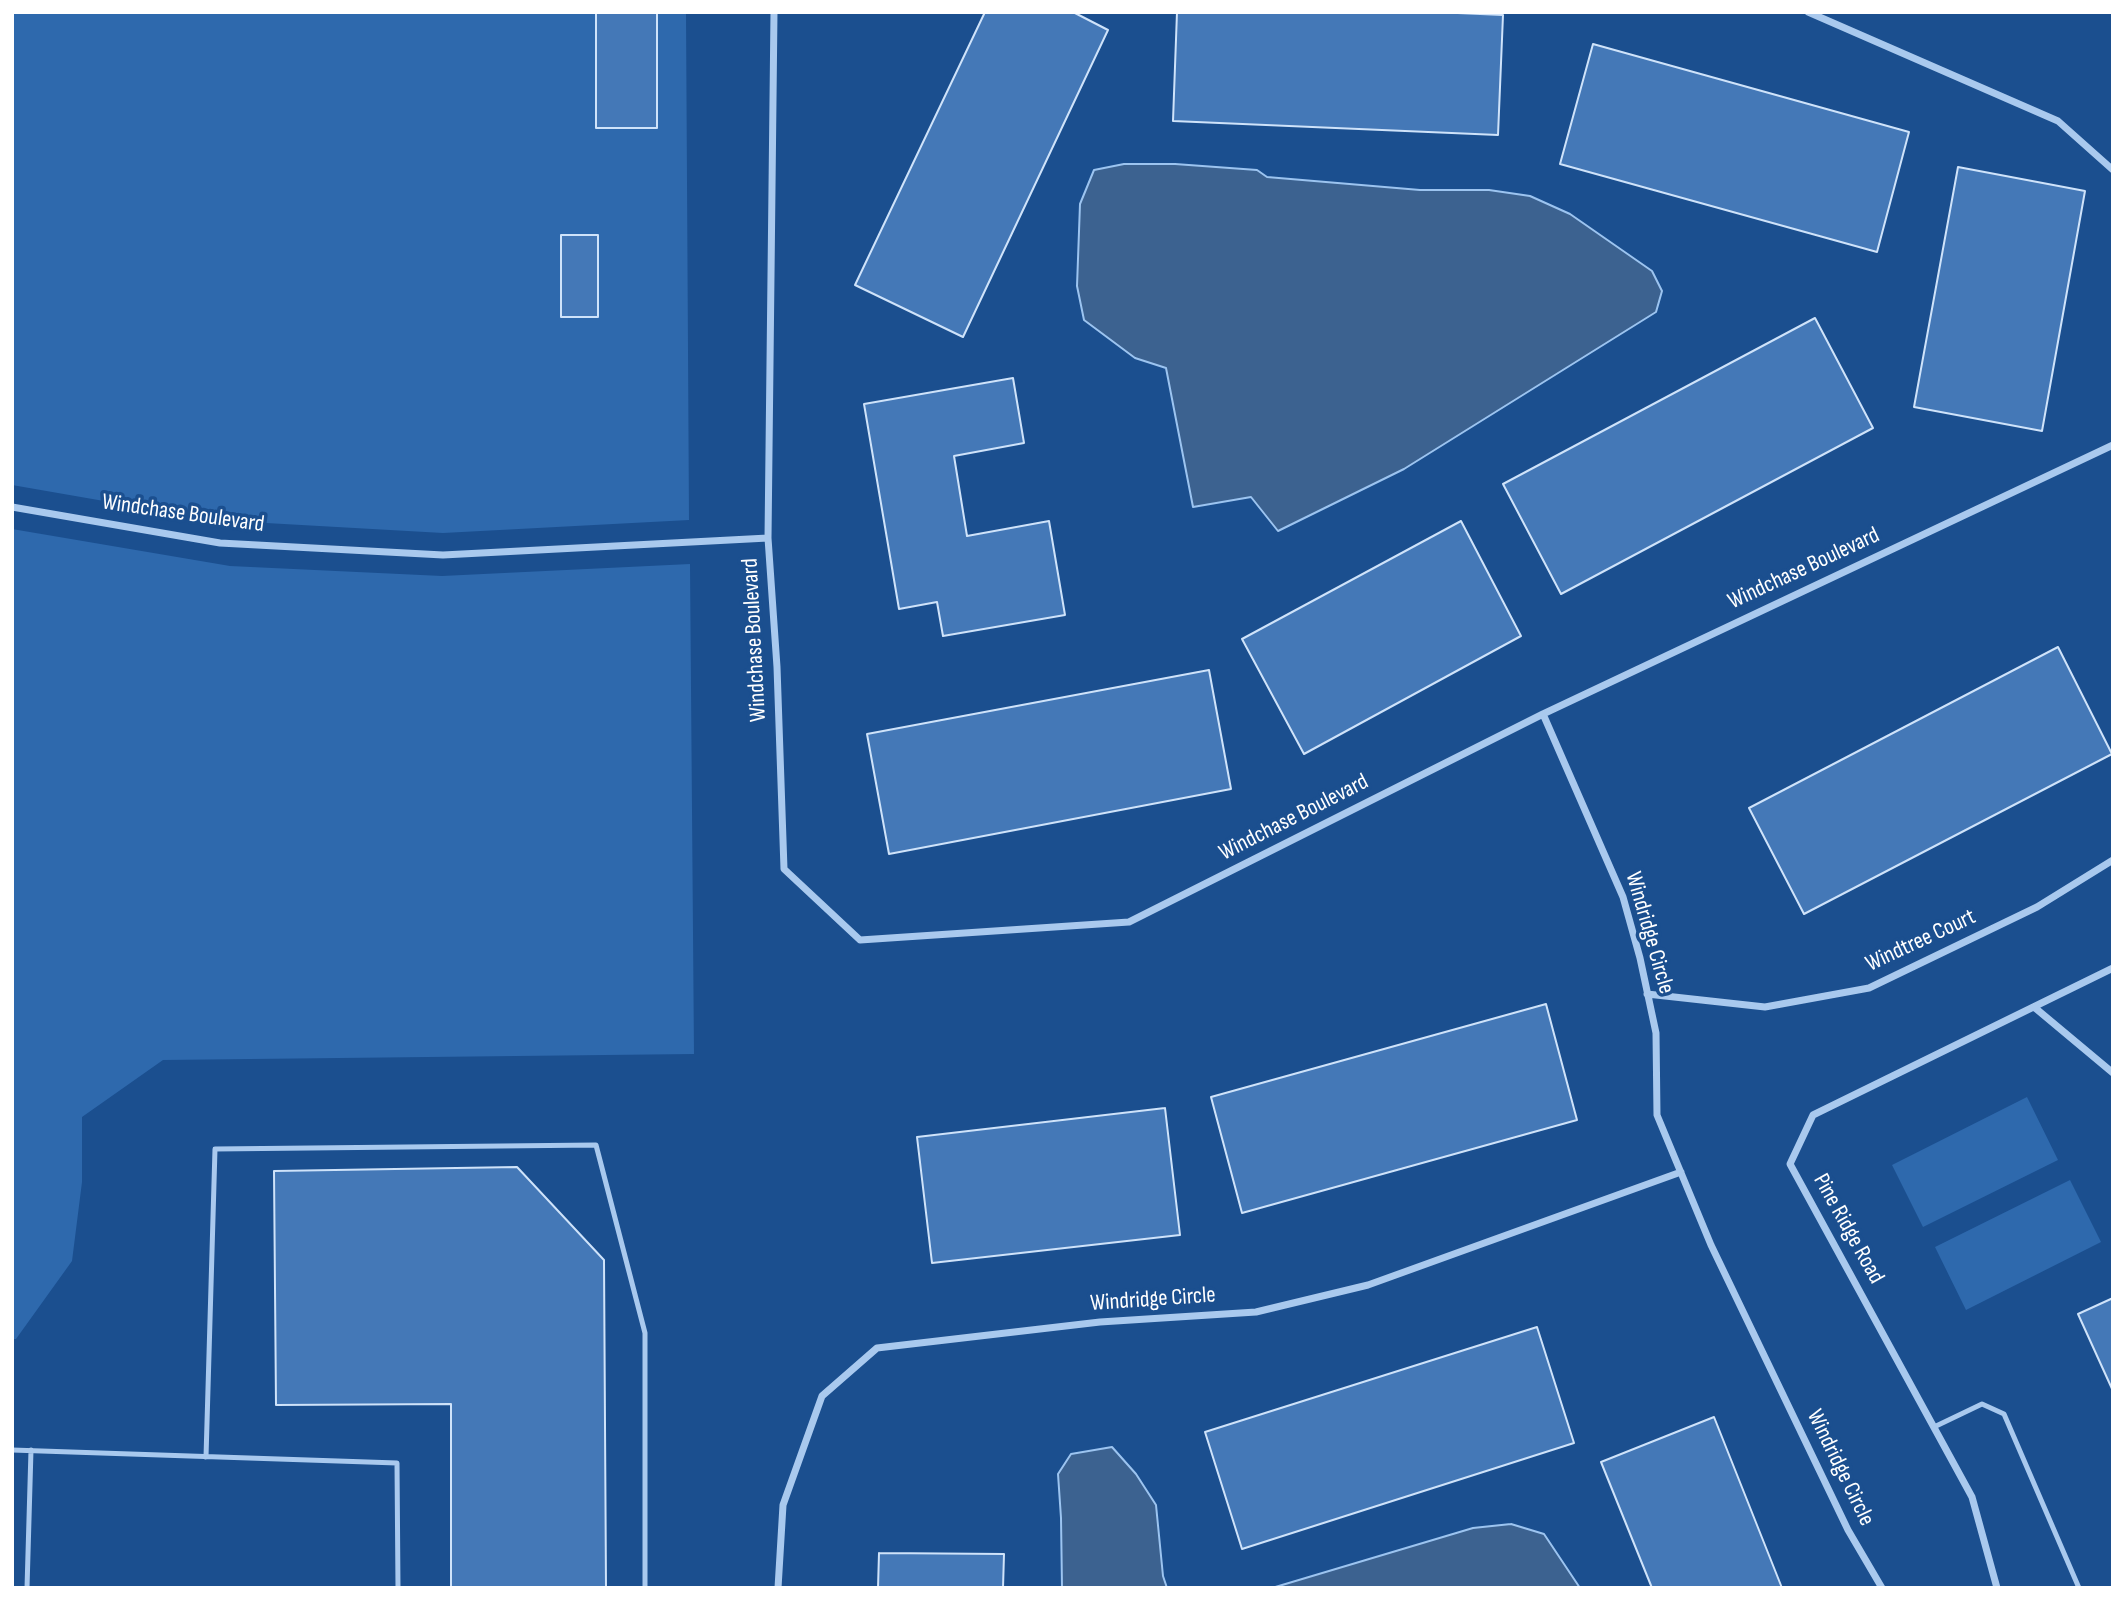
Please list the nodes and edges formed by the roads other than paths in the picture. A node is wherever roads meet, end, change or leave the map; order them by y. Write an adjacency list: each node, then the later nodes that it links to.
1 (774, 12): 6 (street, Windchase Boulevard)
2 (1808, 12): 3 (street)
3 (2113, 170)
4 (2113, 445): 7 (street, Windchase Boulevard)
5 (12, 507): 6 (street, Windchase Boulevard)
6 (768, 538): 7 (street, Windchase Boulevard)
7 (1543, 714): 10 (street, Windridge Circle)
8 (2113, 860): 10 (street, Windtree Court)
9 (2113, 968): 11 (street, Pine Ridge Road)
10 (1647, 994): 13 (street, Windridge Circle)
11 (2035, 1007): 12 (street); 14 (street, Pine Ridge Road)
12 (2113, 1073)
13 (1681, 1172): 21 (street, Windridge Circle); 22 (street, Windridge Circle)
14 (1934, 1427): 23 (street, Pine Ridge Road); 24 (lane)
15 (12, 1450): 16 (lane)
16 (31, 1450): 17 (lane); 18 (lane)
17 (206, 1457): 19 (lane); 20 (lane)
18 (27, 1588)
19 (398, 1588)
20 (645, 1588)
21 (778, 1588)
22 (1882, 1588)
23 (1997, 1588)
24 (2079, 1588)

